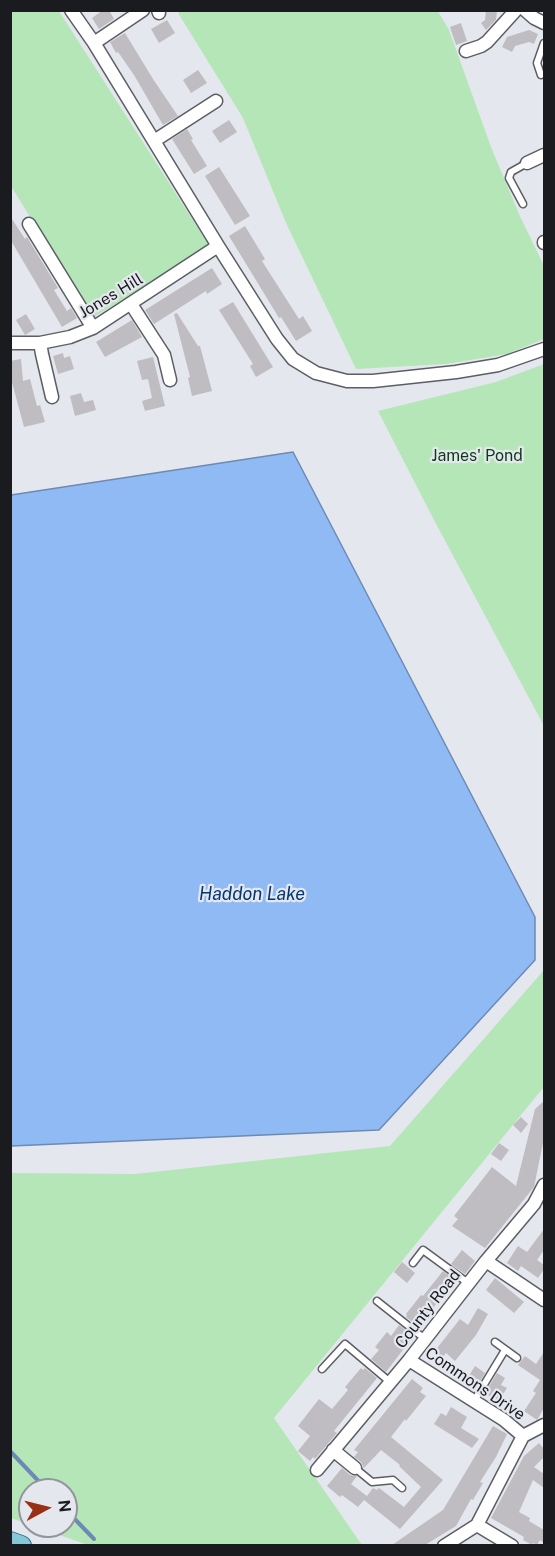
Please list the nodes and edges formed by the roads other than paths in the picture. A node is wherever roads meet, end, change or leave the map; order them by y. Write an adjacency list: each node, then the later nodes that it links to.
1 (71, 10): 6 (street)
2 (143, 10): 6 (street)
3 (516, 10): 8 (street)
4 (525, 10): 5 (street)
5 (544, 23)
6 (94, 43): 11 (street)
7 (544, 43): 9 (lane)
8 (466, 51)
9 (541, 75)
10 (217, 103): 11 (street)
11 (154, 141): 16 (street)
12 (544, 155): 13 (street)
13 (527, 163): 14 (lane)
14 (523, 204)
15 (29, 224): 18 (street)
16 (218, 246): 17 (street, Jones Hill); 21 (street)
17 (131, 304): 18 (street, Jones Hill); 22 (street)
18 (93, 328): 20 (street, Jones Hill)
19 (10, 343): 20 (street, Jones Hill)
20 (40, 343): 23 (street)
21 (544, 349)
22 (170, 380)
23 (52, 397)
24 (544, 1185): 25 (street, County Road)
25 (486, 1262): 27 (street, County Road); 28 (street)
26 (413, 1263): 27 (lane)
27 (469, 1284): 30 (street, County Road)
28 (543, 1296)
29 (377, 1301): 30 (lane)
30 (425, 1339): 34 (street, County Road)
31 (495, 1342): 32 (lane)
32 (505, 1350): 33 (lane); 37 (lane)
33 (517, 1358)
34 (409, 1360): 36 (street, County Road); 37 (street, Commons Drive)
35 (322, 1369): 36 (lane)
36 (390, 1382): 40 (street, County Road)
37 (474, 1401): 39 (street, Commons Drive)
38 (544, 1425): 39 (street)
39 (523, 1436): 44 (street)
40 (333, 1450): 41 (street); 42 (street, County Road)
41 (355, 1468): 43 (lane)
42 (318, 1470)
43 (402, 1488)
44 (477, 1525): 47 (street); 48 (street)
45 (10, 1542): 46 (main road)
46 (21, 1545)
47 (444, 1545)
48 (512, 1545)

